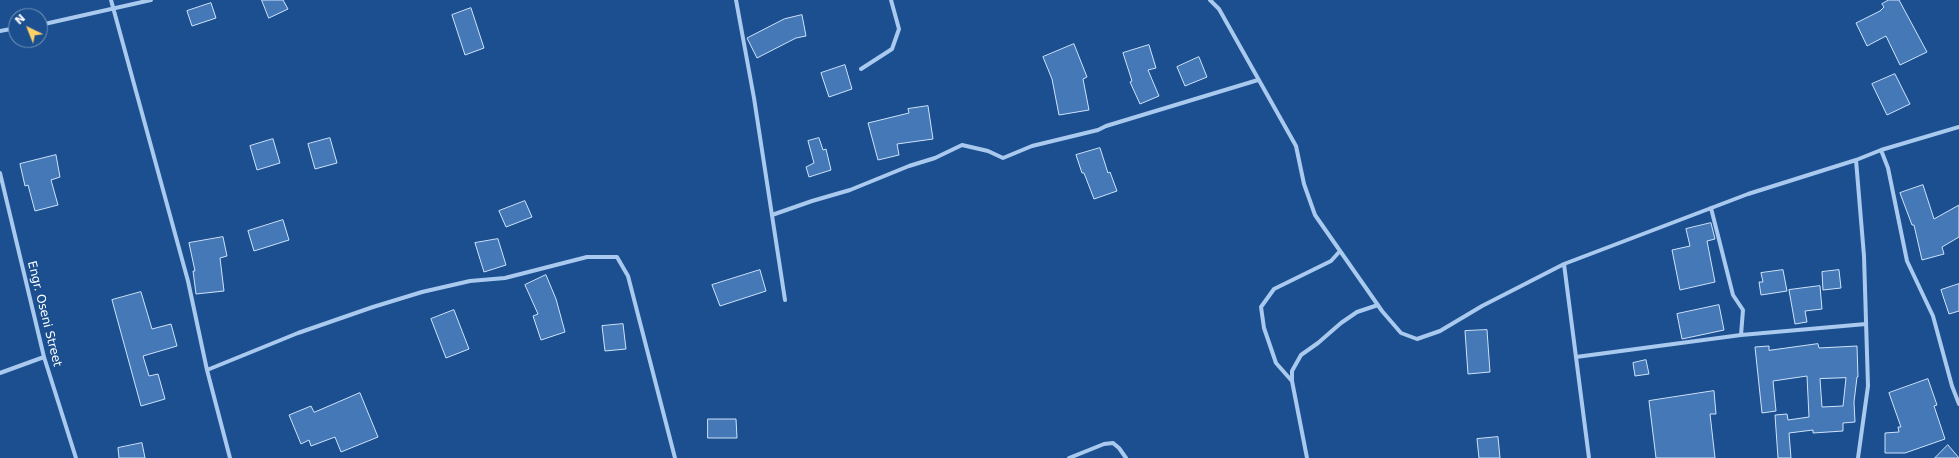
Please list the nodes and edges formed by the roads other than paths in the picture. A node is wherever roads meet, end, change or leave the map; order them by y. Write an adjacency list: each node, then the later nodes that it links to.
1 (111, 0): 6 (street)
2 (151, 0): 6 (street)
3 (736, 0): 15 (street)
4 (891, 0): 8 (street)
5 (1210, 0): 9 (street)
6 (115, 8): 7 (street); 24 (street)
7 (48, 23)
8 (861, 69)
9 (1258, 80): 15 (street); 16 (street)
10 (1959, 127): 11 (street)
11 (1881, 150): 12 (street); 27 (street)
12 (1856, 160): 14 (street); 20 (street)
13 (0, 173): 22 (street, Engr. Oseni Street)
14 (1711, 208): 17 (street); 21 (street)
15 (772, 215): 18 (street)
16 (1340, 251): 19 (street); 26 (street)
17 (1564, 264): 19 (street); 23 (street)
18 (785, 300)
19 (1378, 305): 26 (street)
20 (1866, 324): 21 (street); 35 (street)
21 (1741, 335): 23 (street)
22 (44, 357): 25 (street); 28 (street, Engr. Oseni Street)
23 (1576, 357): 34 (street)
24 (207, 370): 29 (street); 30 (street)
25 (0, 372)
26 (1292, 381): 33 (street)
27 (1959, 404)
28 (76, 458)
29 (230, 458)
30 (674, 458)
31 (1069, 458): 32 (street)
32 (1126, 458)
33 (1307, 458)
34 (1590, 458)
35 (1858, 458)

